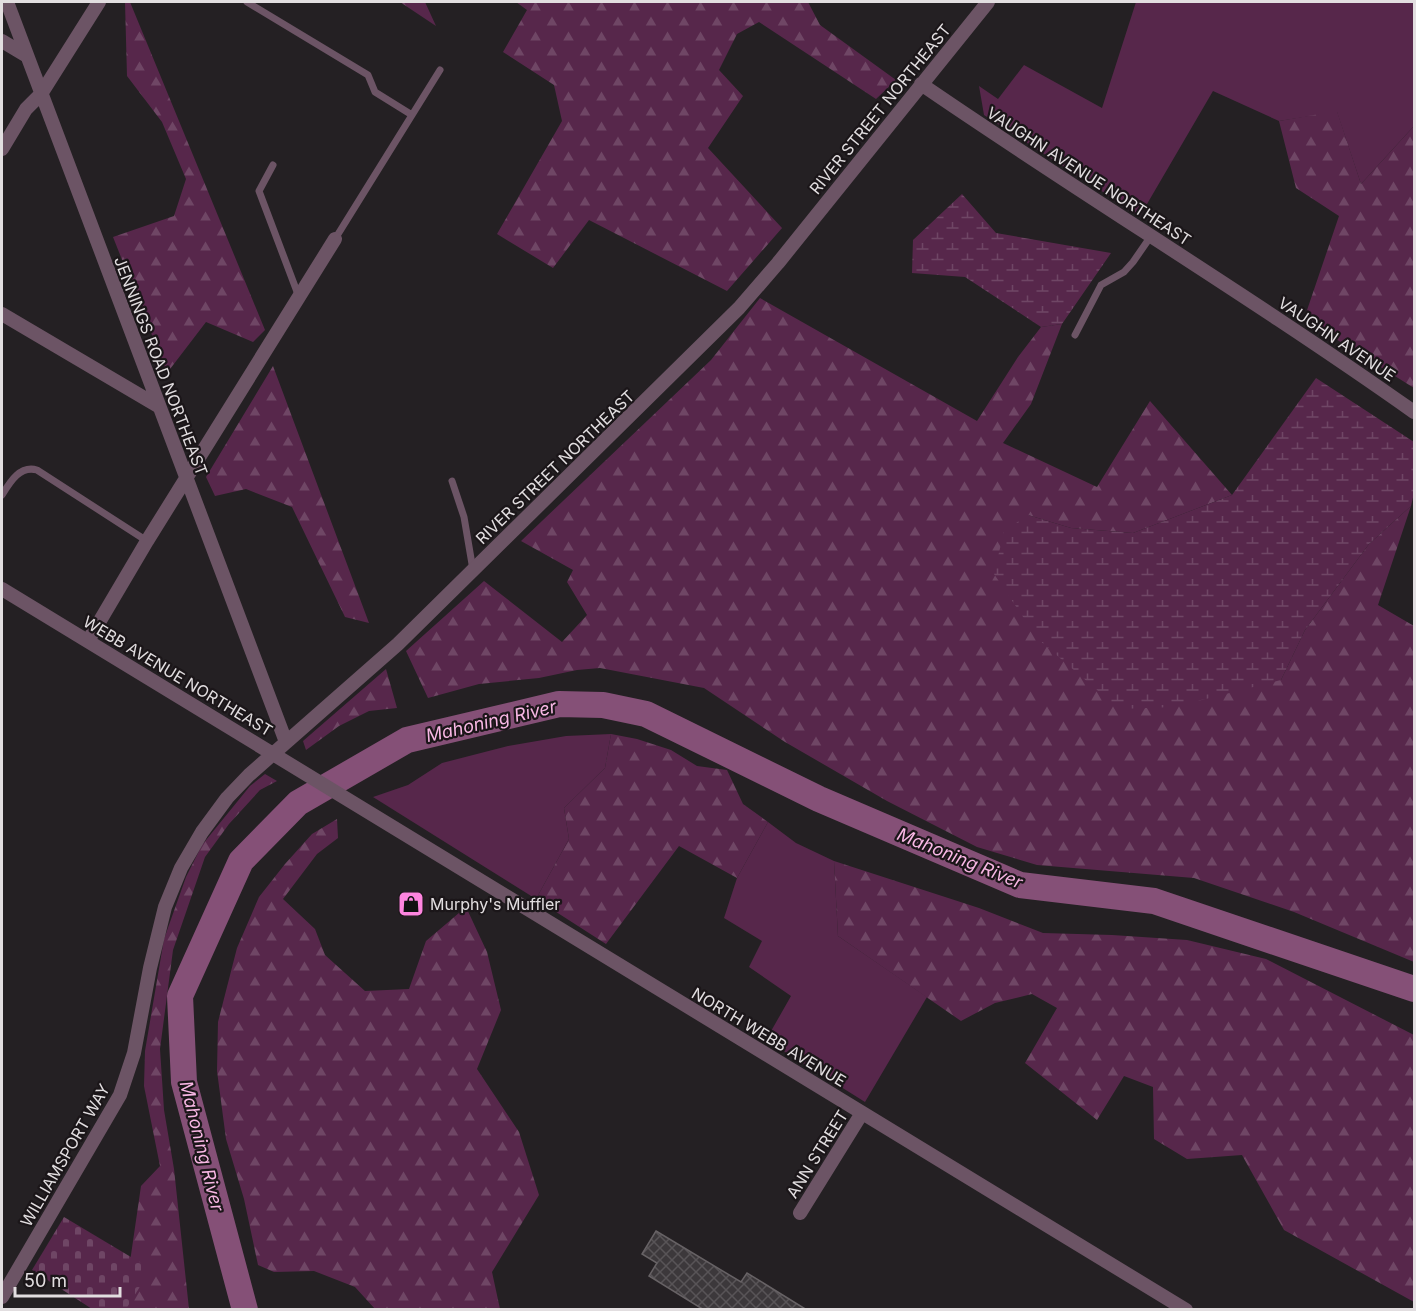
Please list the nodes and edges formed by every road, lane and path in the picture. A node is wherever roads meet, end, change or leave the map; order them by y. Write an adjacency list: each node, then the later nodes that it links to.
1 (7, 2): 6 (street, JENNINGS ROAD NORTHEAST)
2 (99, 2): 9 (street)
3 (247, 2): 10 (lane)
4 (988, 2): 8 (street, RIVER STREET NORTHEAST)
5 (2, 41): 6 (street)
6 (27, 57): 9 (street, JENNINGS ROAD NORTHEAST)
7 (440, 70): 10 (lane)
8 (921, 84): 13 (street, VAUGHN AVENUE NORTHEAST); 25 (street, RIVER STREET NORTHEAST)
9 (41, 94): 11 (street); 19 (street, JENNINGS ROAD NORTHEAST)
10 (412, 115): 14 (lane)
11 (2, 149)
12 (273, 165): 16 (lane)
13 (1151, 236): 15 (street, VAUGHN AVENUE NORTHEAST); 18 (lane)
14 (335, 238): 16 (street)
15 (1241, 293): 20 (street, VAUGHN AVENUE)
16 (299, 297): 21 (street)
17 (2, 314): 19 (street)
18 (1075, 336)
19 (158, 406): 21 (street, JENNINGS ROAD NORTHEAST)
20 (1414, 412)
21 (186, 479): 24 (street); 28 (street, JENNINGS ROAD NORTHEAST)
22 (452, 481): 25 (lane)
23 (2, 495): 24 (lane)
24 (147, 541): 27 (street)
25 (473, 570): 28 (street, RIVER STREET NORTHEAST)
26 (2, 589): 27 (street, WEBB AVENUE NORTHEAST)
27 (88, 641): 29 (street, WEBB AVENUE NORTHEAST)
28 (286, 742): 29 (street, RIVER STREET NORTHEAST)
29 (272, 753): 30 (street, WEBB AVENUE NORTHEAST); 31 (street, RIVER STREET NORTHEAST)
30 (336, 792): 32 (street, NORTH WEBB AVENUE)
31 (153, 951): 34 (street, WILLIAMSPORT WAY)
32 (862, 1113): 33 (street, ANN STREET); 35 (street, NORTH WEBB AVENUE)
33 (800, 1213)
34 (2, 1297)
35 (1185, 1310)

